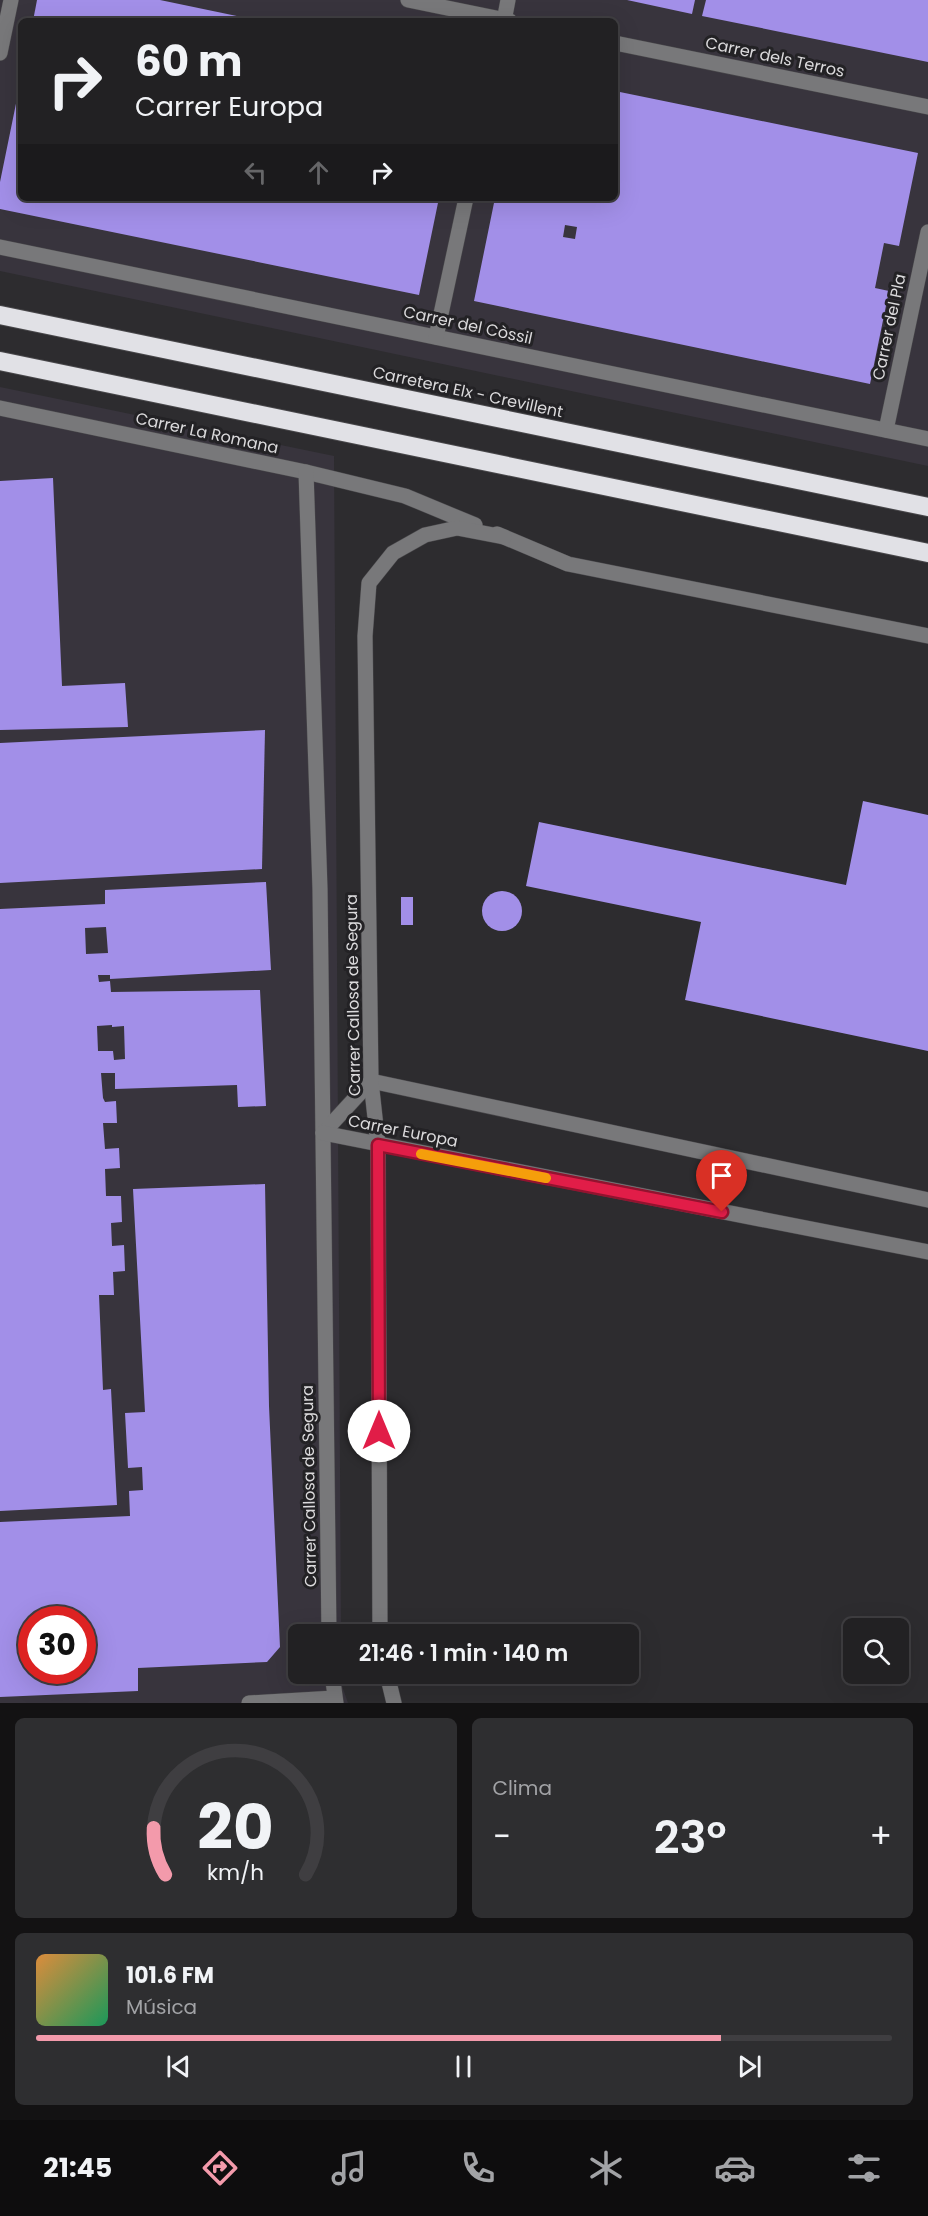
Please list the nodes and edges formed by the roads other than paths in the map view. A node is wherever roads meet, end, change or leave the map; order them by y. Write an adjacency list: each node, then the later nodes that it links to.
1 (11, 0): 7 (street)
2 (408, 0): 4 (street)
3 (508, 0): 5 (street)
4 (492, 18)
5 (506, 18)
6 (618, 44): 8 (street, Carrer dels Terros)
7 (0, 53)
8 (928, 107)
9 (465, 201): 13 (street)
10 (928, 232): 16 (street, Carrer del Pla)
11 (0, 247): 13 (street, Carrer del Còssil)
12 (0, 315): 19 (highway, Carretera Elx - Crevillent)
13 (436, 337): 16 (street, Carrer del Còssil)
14 (0, 361): 21 (highway)
15 (0, 408): 18 (street, Carrer La Romana)
16 (886, 430): 17 (street, Carrer del Còssil)
17 (928, 439)
18 (306, 472): 20 (street, Carrer La Romana); 24 (street, Carrer Callosa de Segura)
19 (928, 507)
20 (504, 537): 22 (street); 23 (street, Carrer Callosa de Segura)
21 (928, 554)
22 (928, 636)
23 (371, 1081): 24 (street, Carrer Europa); 25 (street, Carrer Callosa de Segura); 26 (street)
24 (323, 1133): 25 (street, Carrer Europa); 28 (street, Carrer Callosa de Segura)
25 (378, 1145): 27 (street, Carrer Europa); 29 (street, Carrer Callosa de Segura)
26 (928, 1200)
27 (928, 1252)
28 (329, 1624)
29 (380, 1624)
30 (333, 1684): 32 (street)
31 (389, 1684): 34 (street)
32 (335, 1701): 33 (street)
33 (249, 1703)
34 (394, 1703)

